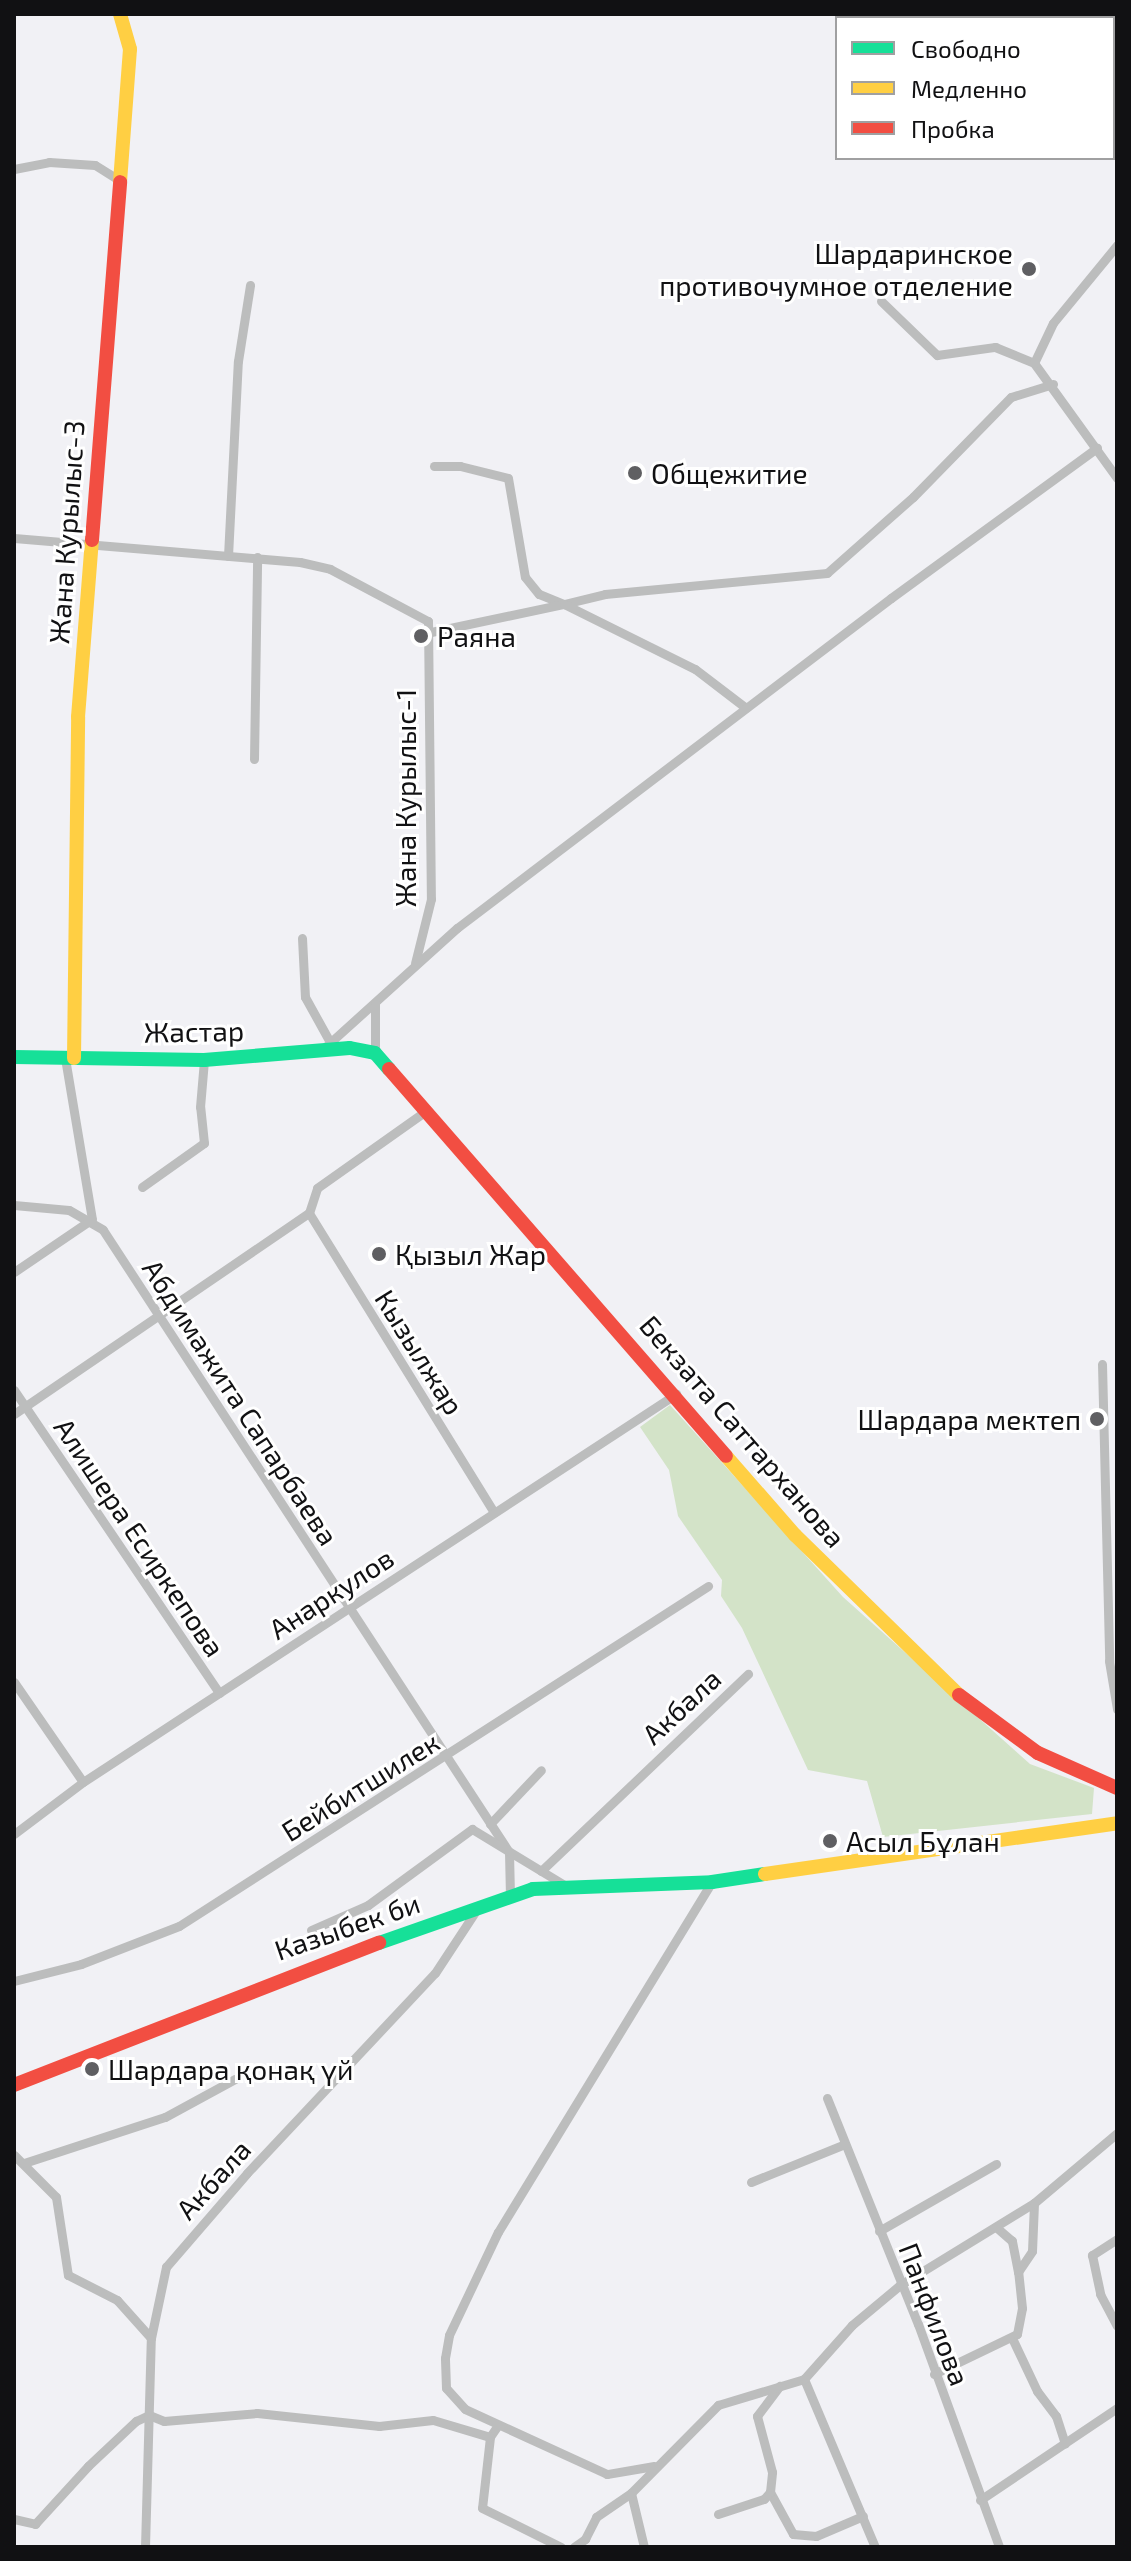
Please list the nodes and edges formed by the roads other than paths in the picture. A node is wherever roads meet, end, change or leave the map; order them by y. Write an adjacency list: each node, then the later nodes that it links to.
1 (120, 14): 3 (street, Жана Курылыс-3)
2 (14, 169): 3 (street)
3 (119, 180): 15 (street, Жана Курылыс-3)
4 (1117, 245): 6 (street)
5 (1117, 254): 6 (street)
6 (1102, 261): 9 (street)
7 (250, 285): 16 (street)
8 (881, 301): 9 (street)
9 (1034, 363): 10 (street)
10 (1053, 384): 11 (street); 18 (street)
11 (1097, 448): 13 (street); 20 (street)
12 (434, 466): 18 (street)
13 (1117, 478)
14 (14, 538): 15 (street)
15 (91, 546): 16 (street); 28 (street, Жана Курылыс-3)
16 (228, 556): 17 (street)
17 (257, 557): 19 (street); 21 (street)
18 (564, 604): 19 (street); 20 (street)
19 (431, 632): 23 (street, Жана Курылыс-1)
20 (746, 708): 23 (street)
21 (254, 759)
22 (302, 938): 25 (street)
23 (415, 963): 24 (street)
24 (375, 1004): 25 (street); 26 (street)
25 (326, 1047): 26 (street, Жастар); 29 (street, Жастар)
26 (375, 1053): 30 (street, Бекзата Саттарханова)
27 (14, 1057): 28 (street, Жастар)
28 (70, 1058): 29 (street, Жастар); 34 (street, Абдимажита Сапарбаева)
29 (204, 1060): 31 (street)
30 (427, 1110): 33 (street); 39 (street, Бекзата Саттарханова)
31 (142, 1187)
32 (14, 1205): 34 (street)
33 (309, 1213): 36 (street); 42 (street, Кызылжар)
34 (92, 1219): 35 (street); 36 (street, Абдимажита Сапарбаева)
35 (14, 1272)
36 (159, 1317): 40 (street); 44 (street, Абдимажита Сапарбаева)
37 (1102, 1364): 48 (street)
38 (14, 1390): 40 (street, Алишера Есиркепова)
39 (676, 1394): 42 (street, Анаркулов); 52 (street, Бекзата Саттарханова)
40 (25, 1407): 41 (street); 47 (street, Алишера Есиркепова)
41 (14, 1414)
42 (494, 1513): 44 (street, Анаркулов)
43 (708, 1586): 49 (street, Бейбитшилек)
44 (348, 1607): 47 (street, Анаркулов); 49 (street, Абдимажита Сапарбаева)
45 (748, 1674): 57 (street, Акбала)
46 (14, 1682): 51 (street)
47 (219, 1693): 51 (street, Анаркулов)
48 (1117, 1709)
49 (447, 1757): 54 (street, Абдимажита Сапарбаева); 63 (street, Бейбитшилек)
50 (541, 1770): 54 (street)
51 (83, 1782): 55 (street, Анаркулов)
52 (1117, 1788)
53 (1117, 1823): 58 (street, Казыбек би)
54 (490, 1824): 56 (street, Абдимажита Сапарбаева)
55 (14, 1834)
56 (509, 1852): 57 (street); 60 (street); 62 (street)
57 (541, 1871): 59 (street)
58 (712, 1882): 59 (street, Казыбек би); 87 (street)
59 (566, 1886): 60 (street, Казыбек би)
60 (510, 1896): 61 (street, Казыбек би)
61 (477, 1909): 65 (street, Казыбек би); 80 (street, Акбала)
62 (311, 1930)
63 (14, 1981)
64 (235, 2079): 70 (street)
65 (14, 2085)
66 (827, 2098): 68 (street, Панфилова)
67 (1117, 2133): 73 (street)
68 (845, 2144): 72 (street); 75 (street, Панфилова)
69 (14, 2155): 70 (street)
70 (24, 2163): 80 (street)
71 (996, 2164): 75 (street)
72 (751, 2182)
73 (1034, 2203): 74 (street); 77 (street)
74 (997, 2228): 77 (street); 78 (street)
75 (879, 2231): 78 (street, Панфилова)
76 (1117, 2239): 79 (street)
77 (1018, 2272): 81 (street)
78 (900, 2285): 82 (street, Панфилова); 83 (street)
79 (1117, 2326)
80 (151, 2338): 86 (street, Акбала)
81 (1012, 2338): 82 (street); 89 (street)
82 (934, 2374): 93 (street, Панфилова)
83 (804, 2379): 84 (street); 95 (street)
84 (780, 2386): 90 (street); 91 (street)
85 (1117, 2408): 89 (street)
86 (149, 2415): 88 (street); 96 (street); 97 (street, Акбала)
87 (498, 2425): 88 (street); 90 (street)
88 (490, 2437): 98 (street)
89 (1065, 2444): 93 (street)
90 (654, 2466): 92 (street)
91 (770, 2492): 94 (street); 95 (street)
92 (631, 2493): 99 (street); 100 (street)
93 (980, 2500): 102 (street, Панфилова)
94 (718, 2514)
95 (863, 2516): 101 (street)
96 (14, 2519)
97 (145, 2547)
98 (561, 2547)
99 (574, 2547)
100 (644, 2547)
101 (875, 2547)
102 (999, 2547)

